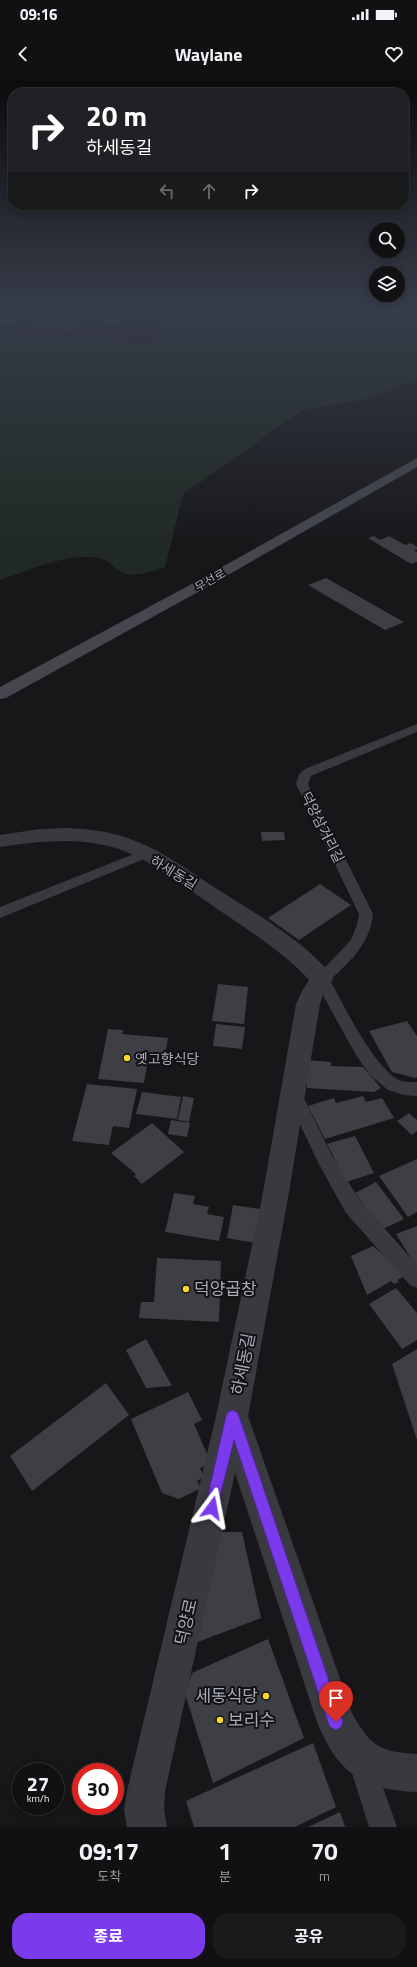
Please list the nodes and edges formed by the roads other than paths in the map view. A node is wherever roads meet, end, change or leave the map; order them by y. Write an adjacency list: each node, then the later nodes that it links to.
1 (417, 462): 2 (street, 무선로)
2 (0, 694)
3 (417, 728): 7 (lane, 덕양삼거리길)
4 (0, 841): 5 (street, 하세동길)
5 (144, 854): 6 (lane); 7 (street, 하세동길)
6 (0, 913)
7 (322, 979): 8 (lane, 하세동길); 9 (street, 하세동길)
8 (417, 1089)
9 (293, 1093): 10 (lane); 11 (street, 하세동길)
10 (417, 1279)
11 (232, 1416): 12 (street, 하세동길); 14 (street, 덕양로)
12 (361, 1757): 13 (street, 하세동길); 15 (lane, 하세동길)
13 (417, 1773)
14 (147, 1827)
15 (383, 1827)

